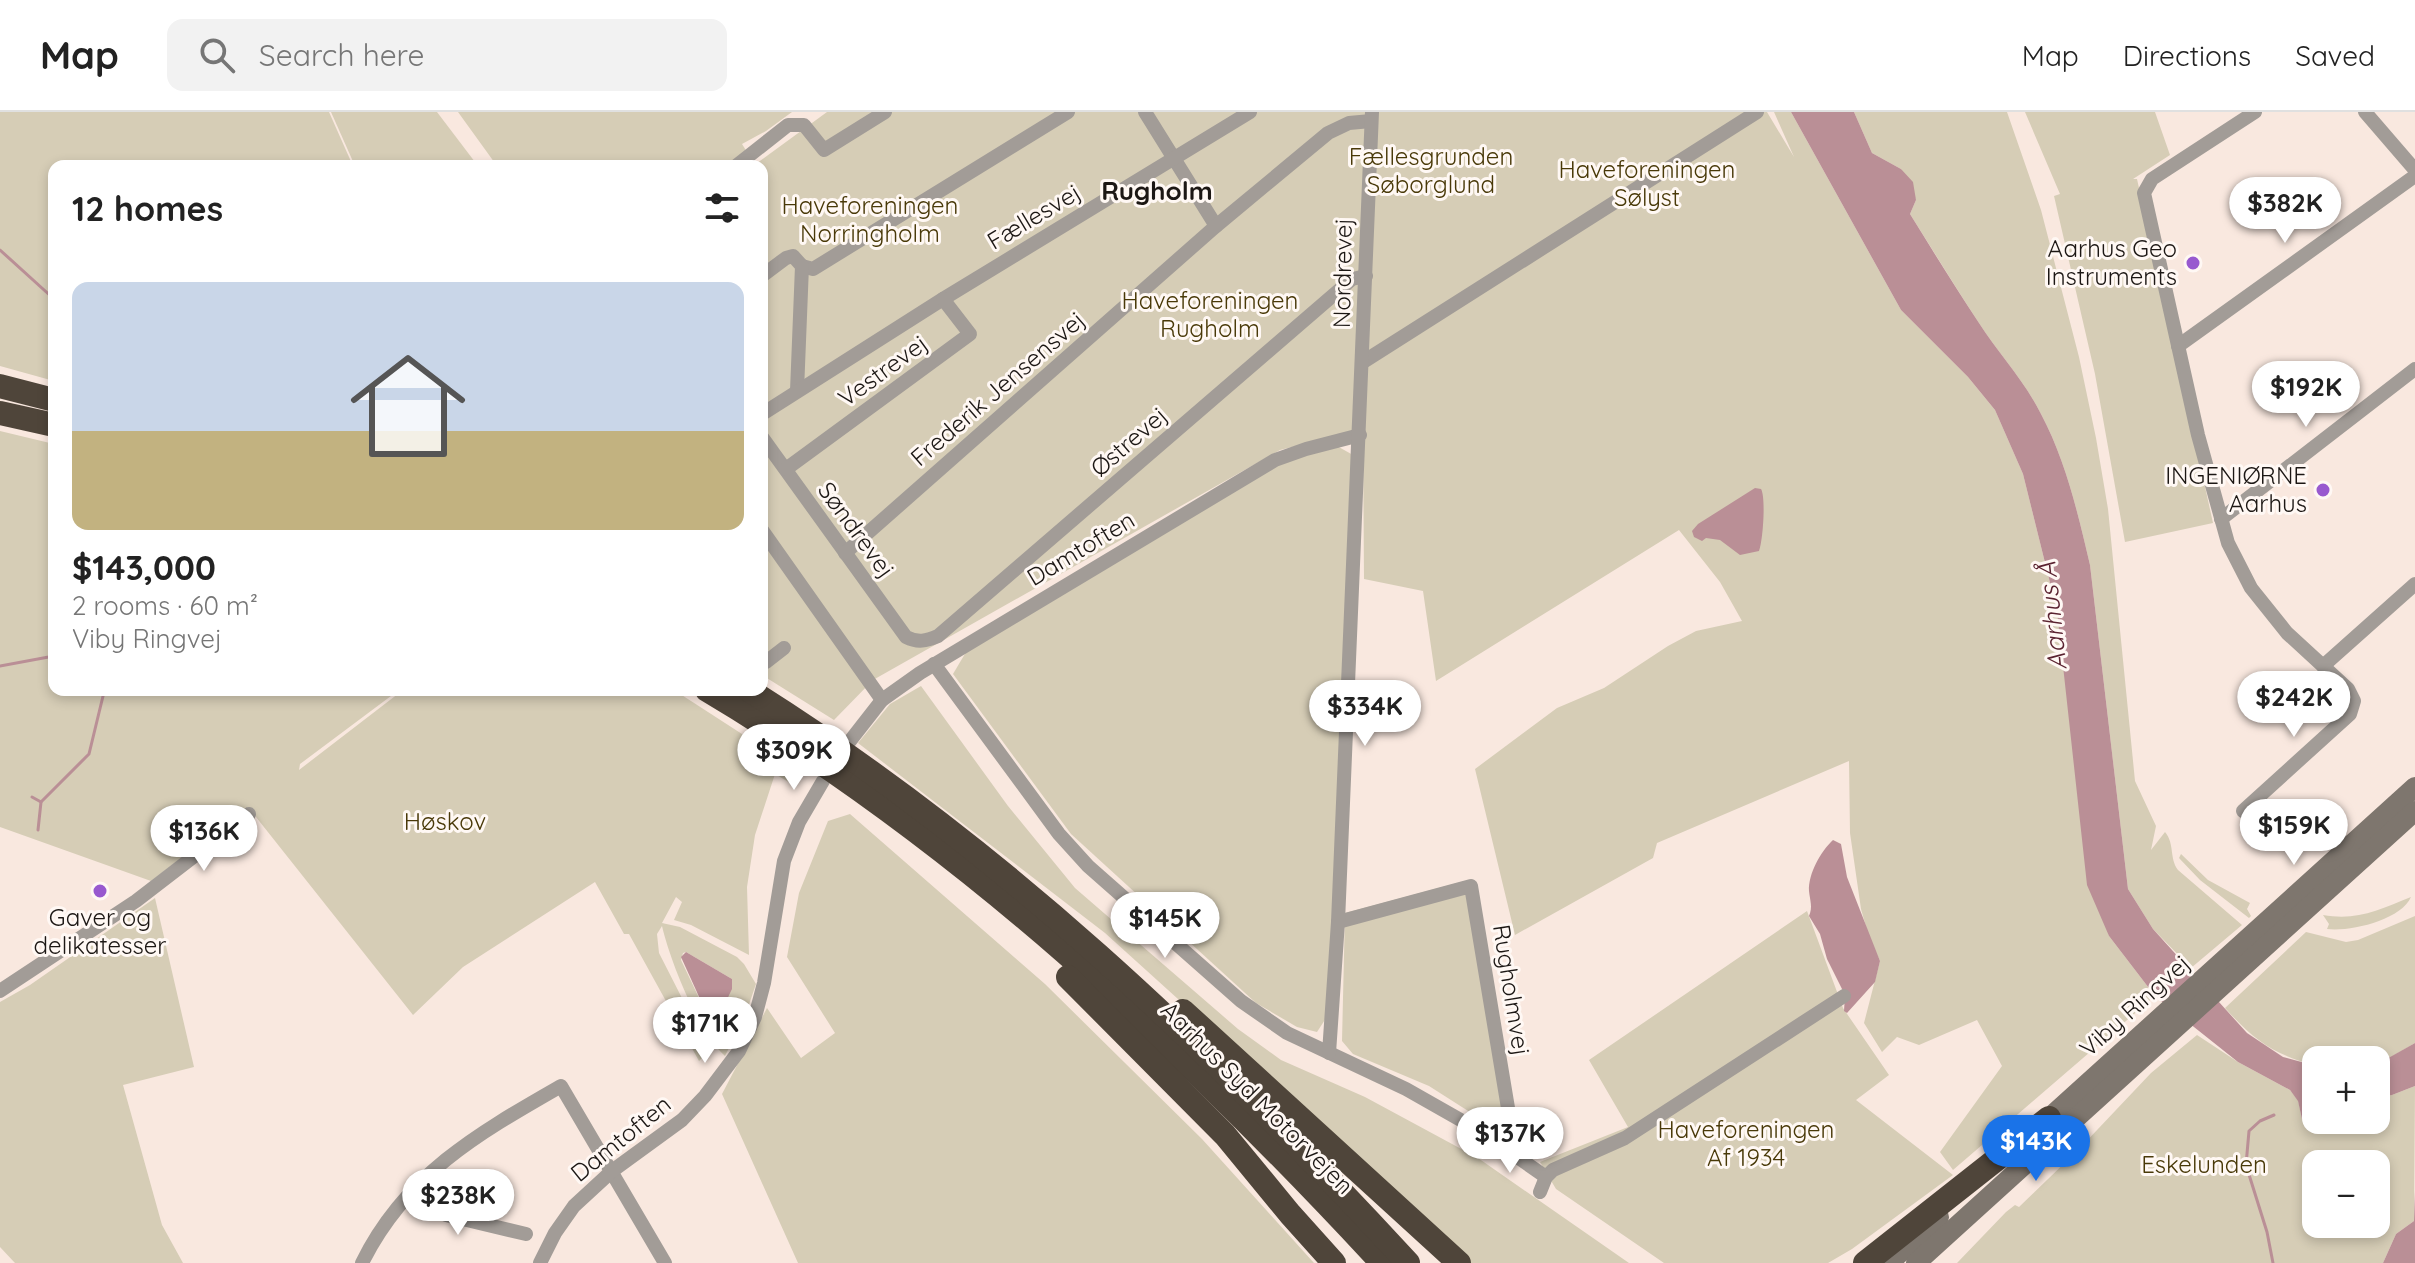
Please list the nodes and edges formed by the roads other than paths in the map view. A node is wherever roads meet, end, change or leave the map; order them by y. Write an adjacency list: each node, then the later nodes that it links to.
1 (885, 112): 10 (street)
2 (1068, 112): 14 (street)
3 (1145, 112): 9 (street)
4 (1250, 112): 9 (street, Fællesvej)
5 (1757, 112): 19 (street)
6 (2255, 112): 18 (street)
7 (2365, 112): 11 (street)
8 (1371, 116): 13 (street, Frederik Jensensvej); 16 (street, Nordrevej)
9 (1174, 159): 13 (street); 17 (street, Fællesvej)
10 (744, 160)
11 (2415, 170)
12 (2415, 176): 18 (street)
13 (1216, 226): 34 (street, Frederik Jensensvej)
14 (798, 261): 15 (street); 22 (street)
15 (768, 272)
16 (1366, 276): 19 (street, Nordrevej); 36 (street, Østrevej)
17 (943, 299): 22 (street, Fællesvej); 29 (street, Vestrevej)
18 (2178, 346): 30 (street)
19 (1363, 362): 27 (street, Nordrevej)
20 (2415, 369): 30 (street)
21 (0, 386): 23 (highway)
22 (797, 391): 24 (street, Fællesvej)
23 (48, 398)
24 (768, 410)
25 (0, 413): 26 (highway)
26 (48, 424)
27 (1360, 435): 39 (street, Damtoften); 51 (street)
28 (768, 445): 29 (street, Søndrevej)
29 (786, 469): 34 (street, Søndrevej)
30 (2221, 519): 40 (street)
31 (768, 538): 32 (street)
32 (775, 548): 33 (street); 43 (street)
33 (768, 553)
34 (845, 553): 36 (street, Søndrevej)
35 (2415, 584): 40 (street)
36 (920, 642)
37 (784, 648): 38 (street)
38 (768, 660)
39 (934, 664): 43 (street, Damtoften); 56 (street)
40 (2323, 666): 48 (street)
41 (716, 696): 47 (highway, Aarhus Syd Motorvejen)
42 (757, 696): 47 (highway, Aarhus Syd Motorvejen)
43 (882, 700): 44 (street, Damtoften)
44 (850, 741)
45 (823, 781): 61 (street, Damtoften)
46 (2415, 787): 52 (main road, Viby Ringvej)
47 (900, 806): 59 (highway); 69 (highway); 70 (highway, Aarhus Syd Motorvejen); 71 (highway, Aarhus Syd Motorvejen)
48 (2243, 811)
49 (2415, 811): 52 (main road, Viby Ringvej)
50 (249, 814): 53 (street)
51 (1338, 922): 56 (street); 60 (street, Rugholmvej)
52 (2209, 986): 55 (main road, Viby Ringvej)
53 (0, 991)
54 (1844, 996): 62 (street)
55 (2174, 1018): 57 (main road, Viby Ringvej); 58 (main road, Viby Ringvej)
56 (1329, 1053): 60 (street)
57 (2128, 1071): 76 (main road, Viby Ringvej); 77 (main road)
58 (2049, 1118): 74 (highway); 75 (main road, Viby Ringvej)
59 (1303, 1119): 72 (highway); 73 (highway)
60 (1495, 1141): 62 (street)
61 (612, 1171): 63 (street); 67 (street, Damtoften); 68 (street)
62 (1546, 1177): 64 (street)
63 (413, 1190): 65 (street); 66 (street)
64 (1540, 1192)
65 (526, 1234)
66 (362, 1263)
67 (540, 1263)
68 (665, 1263)
69 (1334, 1263)
70 (1382, 1263)
71 (1408, 1263)
72 (1442, 1263)
73 (1459, 1263)
74 (1865, 1263)
75 (1889, 1263)
76 (1916, 1263)
77 (1934, 1263)

